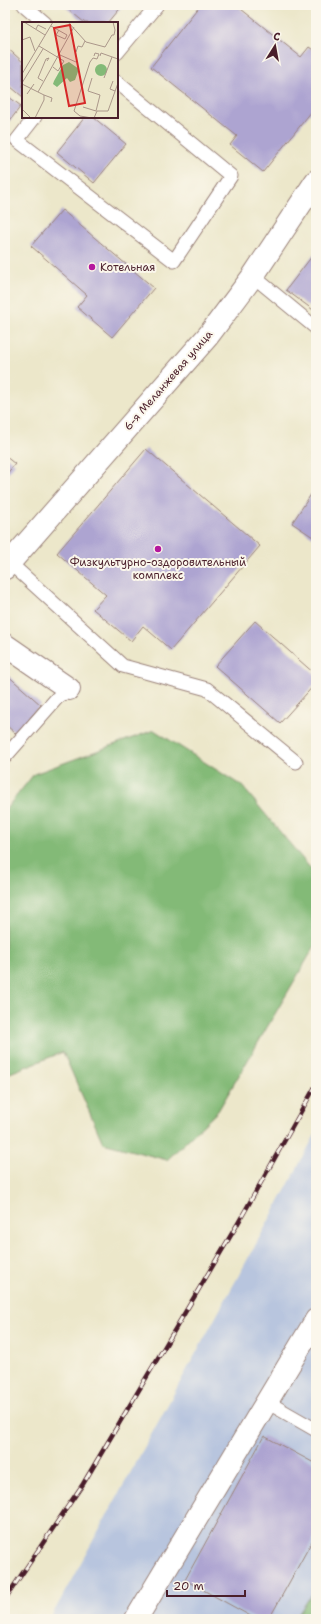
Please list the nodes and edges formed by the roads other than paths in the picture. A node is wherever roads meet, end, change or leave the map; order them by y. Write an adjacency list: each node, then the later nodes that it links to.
1 (24, 5): 3 (lane)
2 (157, 5): 4 (lane)
3 (44, 22)
4 (118, 52)
5 (118, 83): 6 (lane)
6 (34, 118)
7 (316, 180): 8 (street, 6-я Меланжевая улица)
8 (253, 276): 9 (lane); 10 (street, 6-я Меланжевая улица)
9 (316, 328)
10 (7, 565): 14 (lane)
11 (5, 645): 12 (street)
12 (69, 689): 13 (lane)
13 (5, 757)
14 (296, 762)
15 (316, 1320): 16 (street)
16 (267, 1402): 17 (lane); 18 (street)
17 (316, 1430)
18 (136, 1619)

